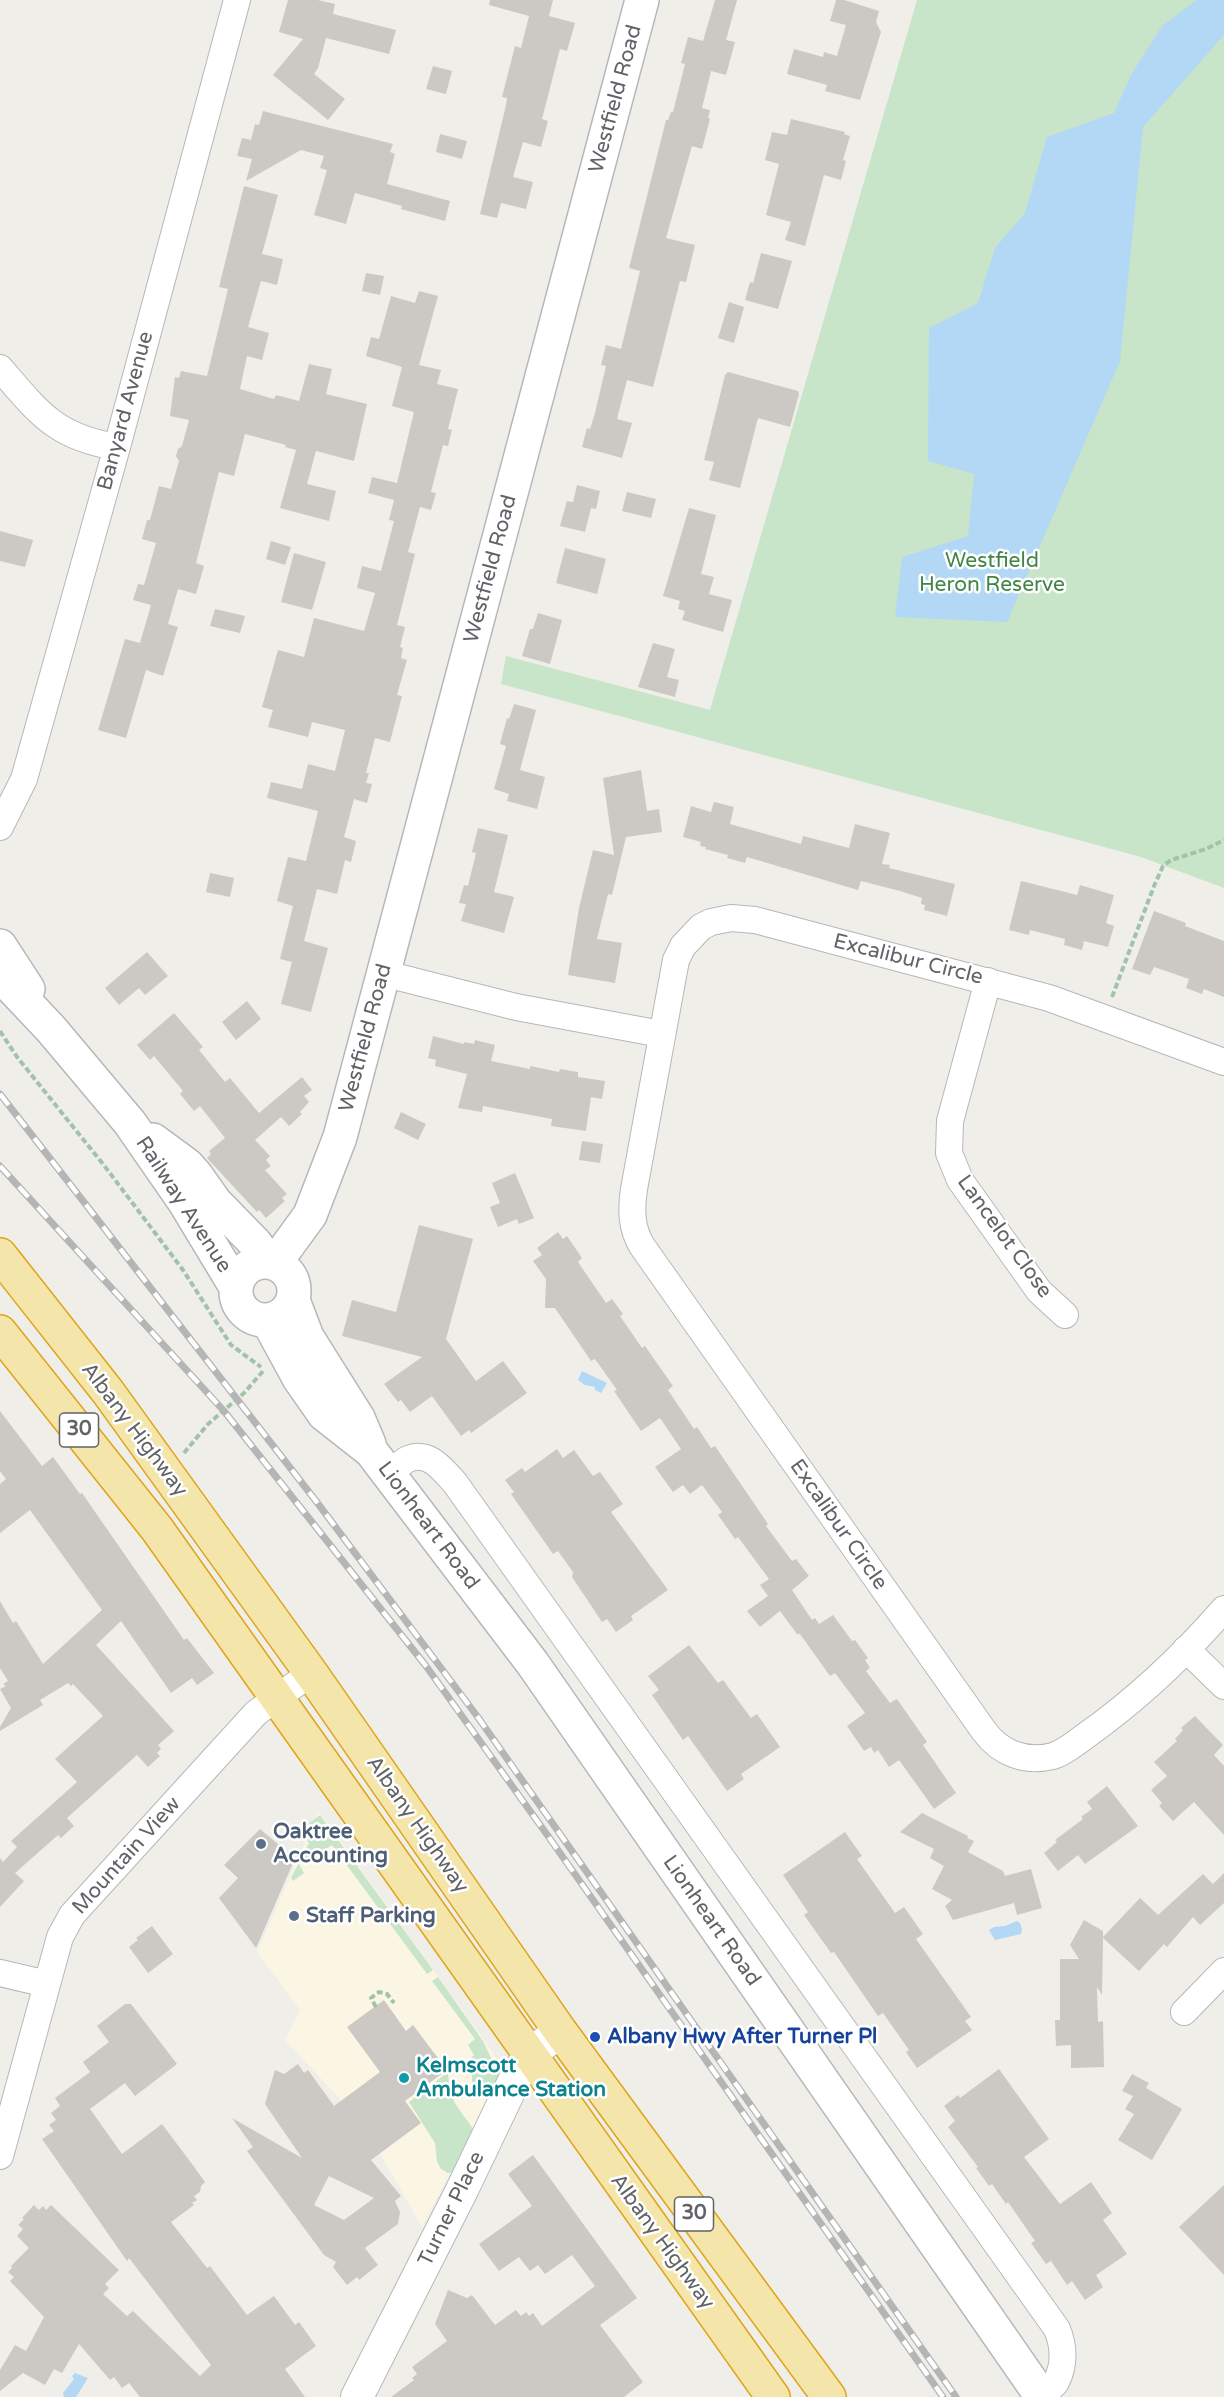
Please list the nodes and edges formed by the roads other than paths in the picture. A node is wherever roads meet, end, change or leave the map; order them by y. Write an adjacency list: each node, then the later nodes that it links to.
1 (237, 0): 4 (street, Banyard Avenue)
2 (642, 0): 7 (main road, Westfield Road)
3 (0, 369): 4 (street)
4 (117, 447): 5 (street, Banyard Avenue)
5 (1, 822)
6 (0, 946): 10 (main road, Railway Avenue)
7 (382, 973): 11 (street); 14 (main road, Westfield Road)
8 (0, 975): 10 (main road, Railway Avenue)
9 (988, 981): 11 (street, Excalibur Circle); 12 (street, Excalibur Circle); 19 (street, Lancelot Close)
10 (51, 1029): 13 (main road, Railway Avenue)
11 (661, 1034): 24 (street, Excalibur Circle)
12 (1224, 1062)
13 (130, 1122): 16 (main road, Railway Avenue); 17 (main road, Railway Avenue)
14 (340, 1137): 16 (main road, Westfield Road); 18 (main road, Westfield Road)
15 (0, 1255): 25 (highway, Albany Highway / 30)
16 (272, 1262): 17 (main road); 18 (main road)
17 (236, 1287): 20 (main road)
18 (294, 1294): 20 (main road); 22 (main road, Lionheart Road)
19 (1065, 1315)
20 (268, 1321): 22 (main road, Lionheart Road)
21 (0, 1332): 27 (highway, Albany Highway / 30)
22 (380, 1463): 35 (main road, Lionheart Road); 35 (street)
23 (1224, 1609): 24 (street, Excalibur Circle)
24 (1186, 1649): 26 (street)
25 (311, 1673): 27 (street, Mountain View); 32 (highway, Albany Highway / 30)
26 (1224, 1686)
27 (276, 1696): 30 (street, Mountain View); 33 (highway, Albany Highway / 30)
28 (1224, 1971): 31 (street)
29 (0, 1973): 30 (street)
30 (47, 1984): 34 (street, Mountain View)
31 (1184, 2012)
32 (560, 2031): 33 (street, Turner Place); 38 (highway, Albany Highway / 30)
33 (529, 2055): 36 (street, Turner Place); 37 (highway, Albany Highway / 30)
34 (0, 2156)
35 (1041, 2396)
36 (357, 2397)
37 (772, 2397)
38 (829, 2397)

